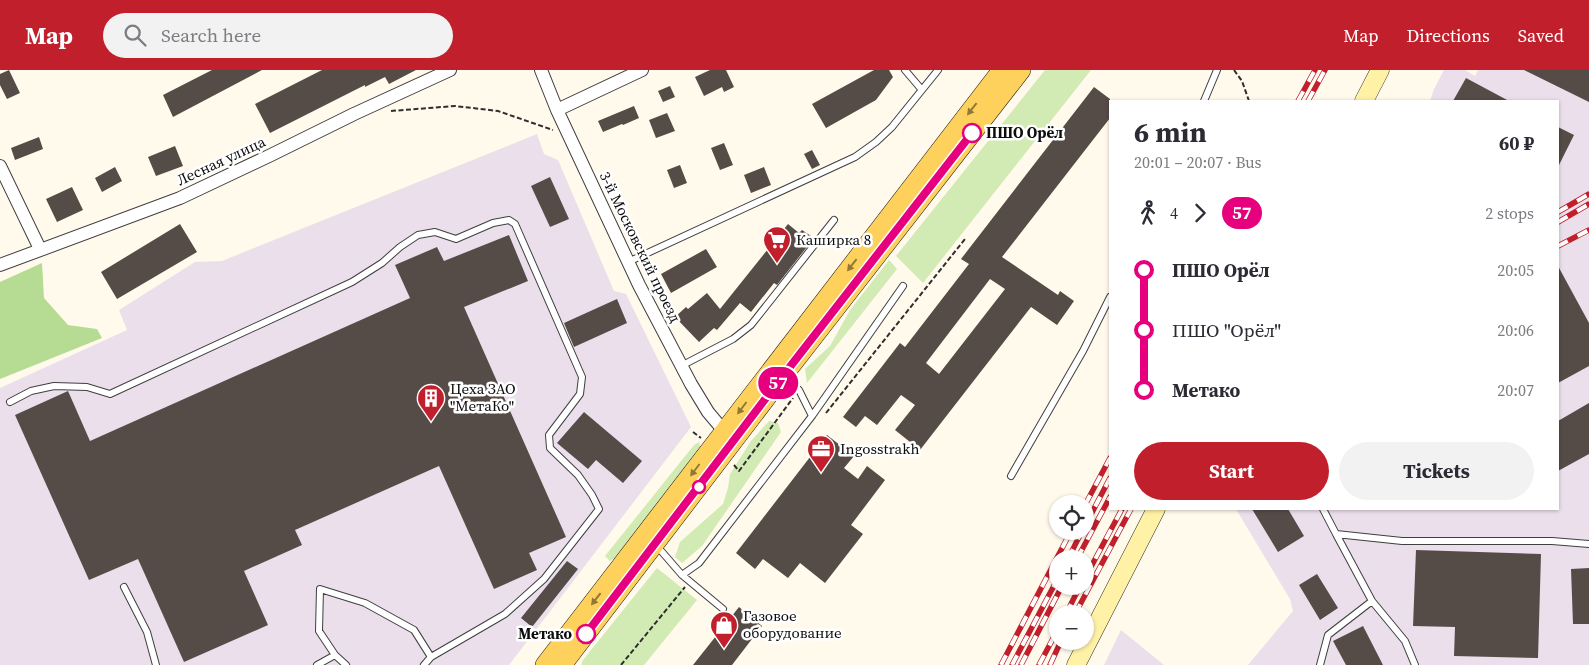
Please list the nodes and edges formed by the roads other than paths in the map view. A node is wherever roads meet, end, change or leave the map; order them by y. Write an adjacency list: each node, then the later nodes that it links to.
1 (450, 70): 16 (street, Лесная улица)
2 (541, 70): 13 (street, 3-й Московский проезд)
3 (642, 70): 13 (street)
4 (905, 70): 10 (lane)
5 (938, 70): 10 (lane)
6 (1002, 70): 25 (main road, one-way to 25)
7 (1021, 70): 22 (main road)
8 (1217, 70): 11 (lane)
9 (1380, 70): 12 (street)
10 (922, 90): 17 (lane)
11 (1204, 100)
12 (1365, 100)
13 (557, 110): 17 (street, 3-й Московский проезд)
14 (0, 166): 16 (street)
15 (834, 220): 21 (lane)
16 (40, 249): 18 (street, Лесная улица)
17 (627, 262): 21 (street, 3-й Московский проезд)
18 (0, 265)
19 (903, 286): 24 (lane)
20 (1109, 299): 26 (lane)
21 (681, 366): 25 (street, 3-й Московский проезд)
22 (782, 377): 24 (lane); 30 (main road)
23 (10, 402): 37 (lane)
24 (812, 416): 32 (lane)
25 (724, 431): 42 (main road, one-way to 42)
26 (1011, 476)
27 (1155, 510): 44 (street)
28 (1324, 510): 29 (lane)
29 (1336, 534): 31 (lane); 34 (lane)
30 (656, 544): 32 (lane); 43 (main road)
31 (1589, 544)
32 (682, 575): 35 (lane)
33 (124, 587): 38 (lane)
34 (1372, 601): 45 (lane); 46 (lane)
35 (723, 609)
36 (334, 655): 37 (lane); 39 (lane); 40 (lane)
37 (430, 657): 41 (lane)
38 (156, 665)
39 (317, 665)
40 (346, 665)
41 (424, 665)
42 (545, 665)
43 (562, 665)
44 (1076, 665)
45 (1320, 665)
46 (1415, 665)

